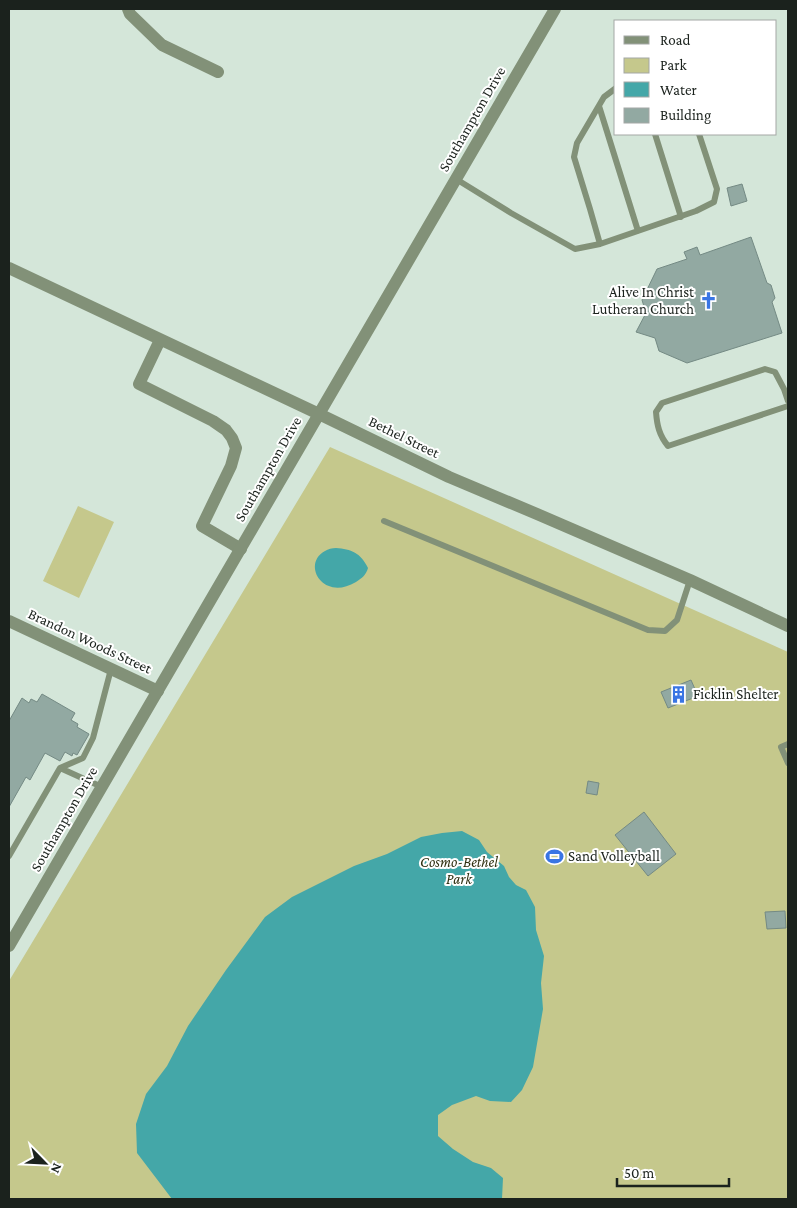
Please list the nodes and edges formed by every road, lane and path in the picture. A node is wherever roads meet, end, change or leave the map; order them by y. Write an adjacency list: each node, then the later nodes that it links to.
1 (128, 9): 3 (street)
2 (555, 9): 8 (street, Southampton Drive)
3 (218, 72)
4 (614, 90): 5 (lane)
5 (599, 106): 10 (lane); 11 (lane)
6 (655, 135): 9 (lane)
7 (699, 135): 9 (lane)
8 (456, 179): 11 (lane); 16 (street, Southampton Drive)
9 (681, 217): 10 (lane)
10 (638, 232): 11 (lane)
11 (600, 244)
12 (9, 268): 13 (street, Bethel Street)
13 (160, 340): 16 (street, Bethel Street); 18 (street)
14 (788, 401): 15 (lane)
15 (788, 406)
16 (319, 414): 18 (street, Southampton Drive); 19 (street, Bethel Street)
17 (384, 521): 19 (lane)
18 (241, 549): 23 (street, Southampton Drive)
19 (690, 580): 21 (street, Bethel Street)
20 (9, 621): 22 (street, Brandon Woods Street)
21 (788, 626)
22 (111, 669): 23 (street, Brandon Woods Street); 26 (lane)
23 (158, 691): 27 (street, Southampton Drive)
24 (788, 744): 25 (lane)
25 (788, 763)
26 (60, 768): 27 (lane); 28 (lane)
27 (102, 787): 29 (street, Southampton Drive)
28 (9, 856)
29 (9, 946)

